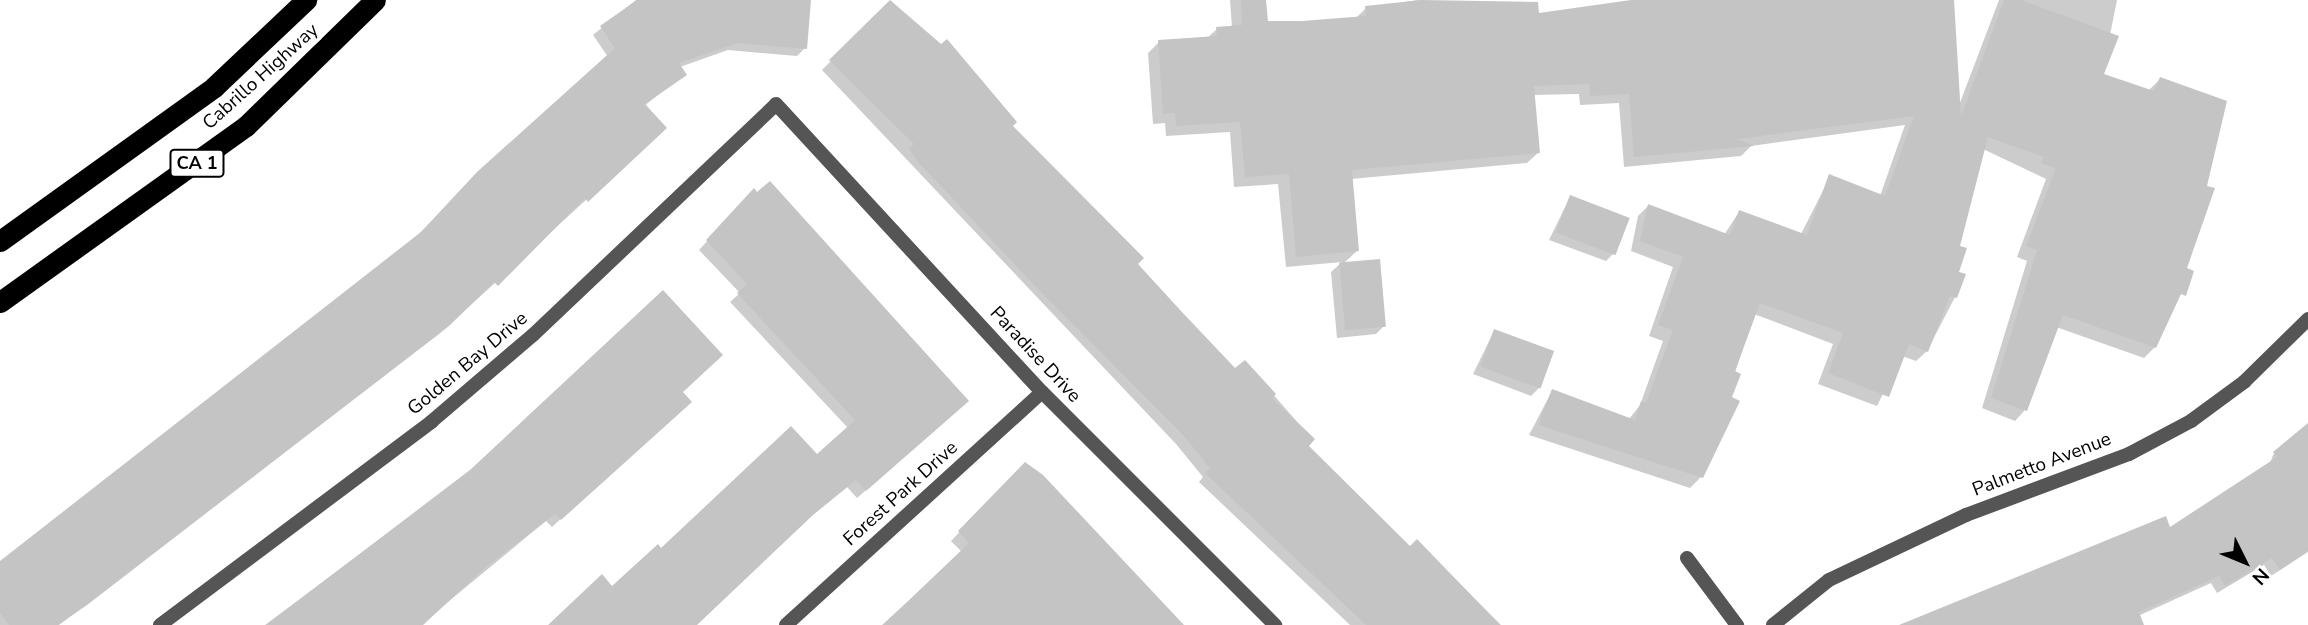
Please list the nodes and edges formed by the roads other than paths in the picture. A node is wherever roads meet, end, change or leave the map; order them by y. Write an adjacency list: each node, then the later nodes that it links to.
1 (306, 0): 4 (highway, Cabrillo Highway / CA 1)
2 (375, 0): 5 (highway, Cabrillo Highway / CA 1)
3 (776, 104): 7 (street, Paradise Drive); 9 (street, Golden Bay Drive)
4 (0, 241)
5 (0, 302)
6 (2308, 319): 13 (street, Palmetto Avenue)
7 (1042, 392): 10 (street, Forest Park Drive); 11 (street, Paradise Drive)
8 (1687, 558): 12 (street)
9 (160, 625)
10 (786, 625)
11 (1275, 625)
12 (1737, 625)
13 (1773, 625)

